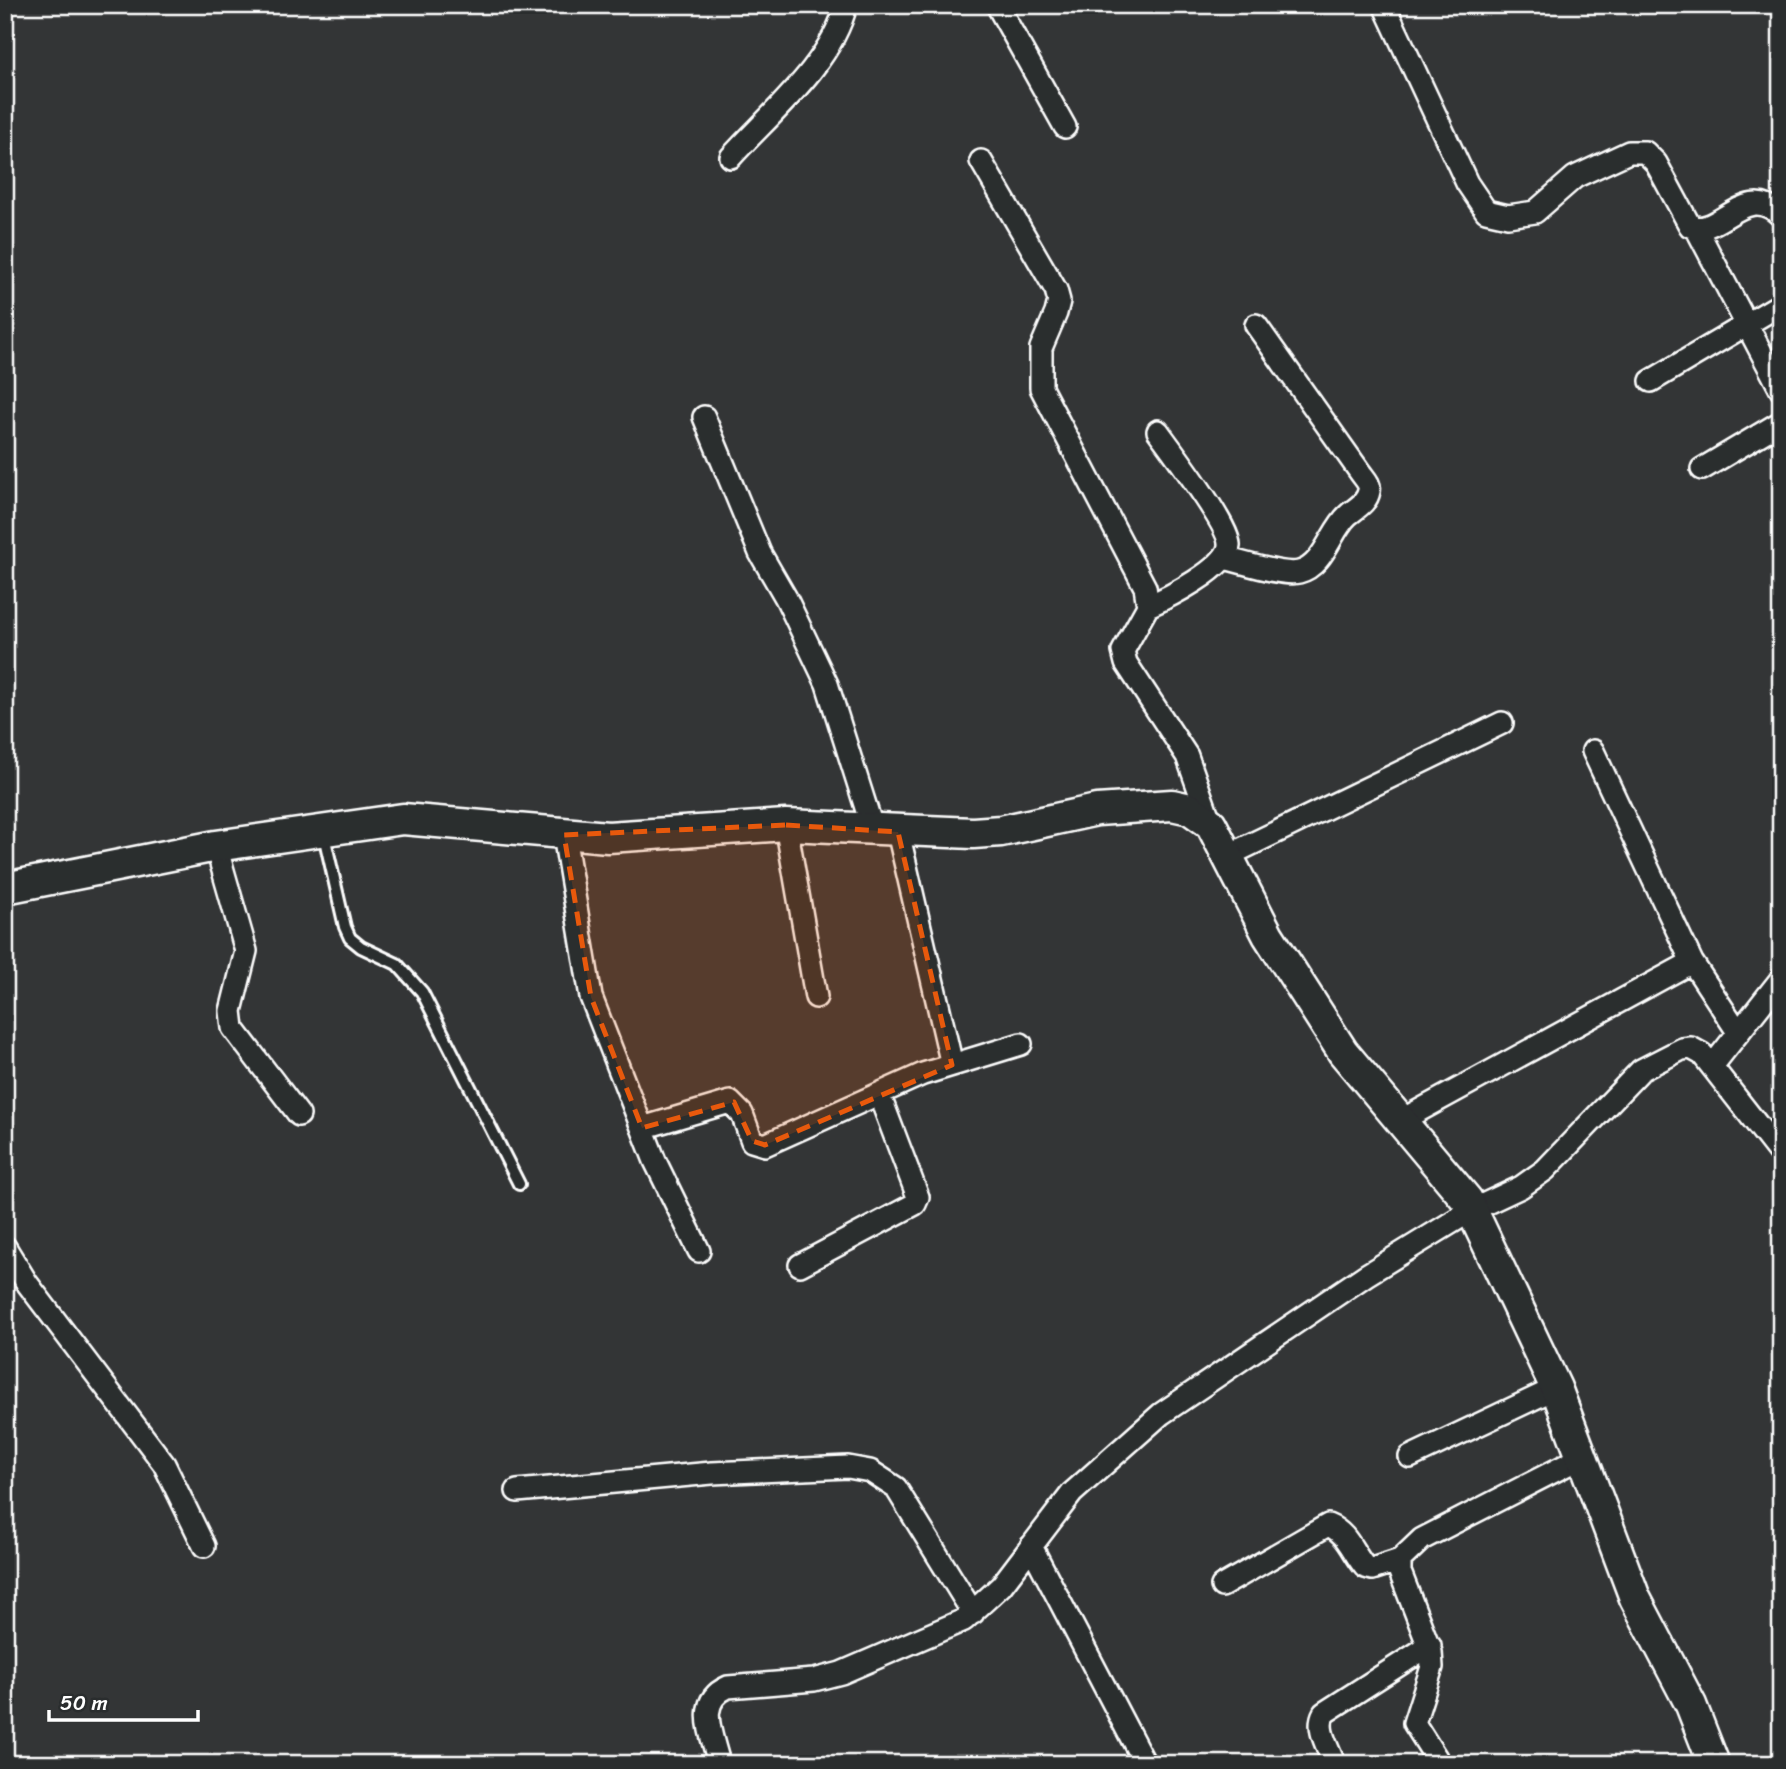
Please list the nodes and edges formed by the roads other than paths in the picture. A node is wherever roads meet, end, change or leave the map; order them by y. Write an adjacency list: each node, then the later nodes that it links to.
1 (846, 5): 5 (street)
2 (997, 5): 4 (street)
3 (1384, 5): 8 (street)
4 (1065, 127)
5 (731, 157)
6 (981, 161): 19 (street)
7 (1781, 216): 8 (street)
8 (1696, 228): 10 (street)
9 (1781, 304): 10 (street)
10 (1746, 324): 12 (street); 13 (street)
11 (1256, 325): 18 (street)
12 (1651, 381)
13 (1781, 390)
14 (704, 417): 25 (street)
15 (1781, 422): 17 (street)
16 (1158, 430): 18 (street)
17 (1702, 469)
18 (1224, 558): 19 (street)
19 (1148, 606): 22 (street)
20 (1502, 723): 28 (street)
21 (1594, 751): 30 (street)
22 (1212, 824): 25 (street); 28 (street)
23 (786, 825): 25 (street); 26 (street); 32 (street)
24 (323, 830): 26 (street); 27 (street); 42 (lane)
25 (885, 831): 35 (street)
26 (564, 835): 40 (street)
27 (216, 846): 29 (street); 38 (street)
28 (1229, 855): 39 (street)
29 (5, 888)
30 (1692, 962): 33 (street); 39 (street)
31 (1781, 979): 33 (street)
32 (816, 997)
33 (1738, 1032): 36 (street)
34 (1021, 1044): 35 (street)
35 (952, 1065): 37 (street)
36 (1713, 1065): 41 (street); 43 (street)
37 (879, 1094): 40 (street); 46 (street)
38 (299, 1115)
39 (1400, 1121): 43 (street)
40 (642, 1128): 45 (street)
41 (1781, 1155)
42 (519, 1184)
43 (1472, 1210): 47 (street); 52 (street)
44 (5, 1247): 51 (street)
45 (699, 1251)
46 (800, 1265)
47 (1556, 1388): 48 (street); 49 (street)
48 (1410, 1457)
49 (1582, 1457): 53 (street); 61 (street)
50 (517, 1491): 55 (street)
51 (204, 1546)
52 (1031, 1546): 55 (street); 58 (street)
53 (1400, 1560): 54 (street); 56 (street)
54 (1222, 1586)
55 (973, 1613): 57 (street)
56 (1430, 1645): 59 (street); 60 (street)
57 (719, 1764)
58 (1145, 1764)
59 (1334, 1764)
60 (1440, 1764)
61 (1714, 1764)

